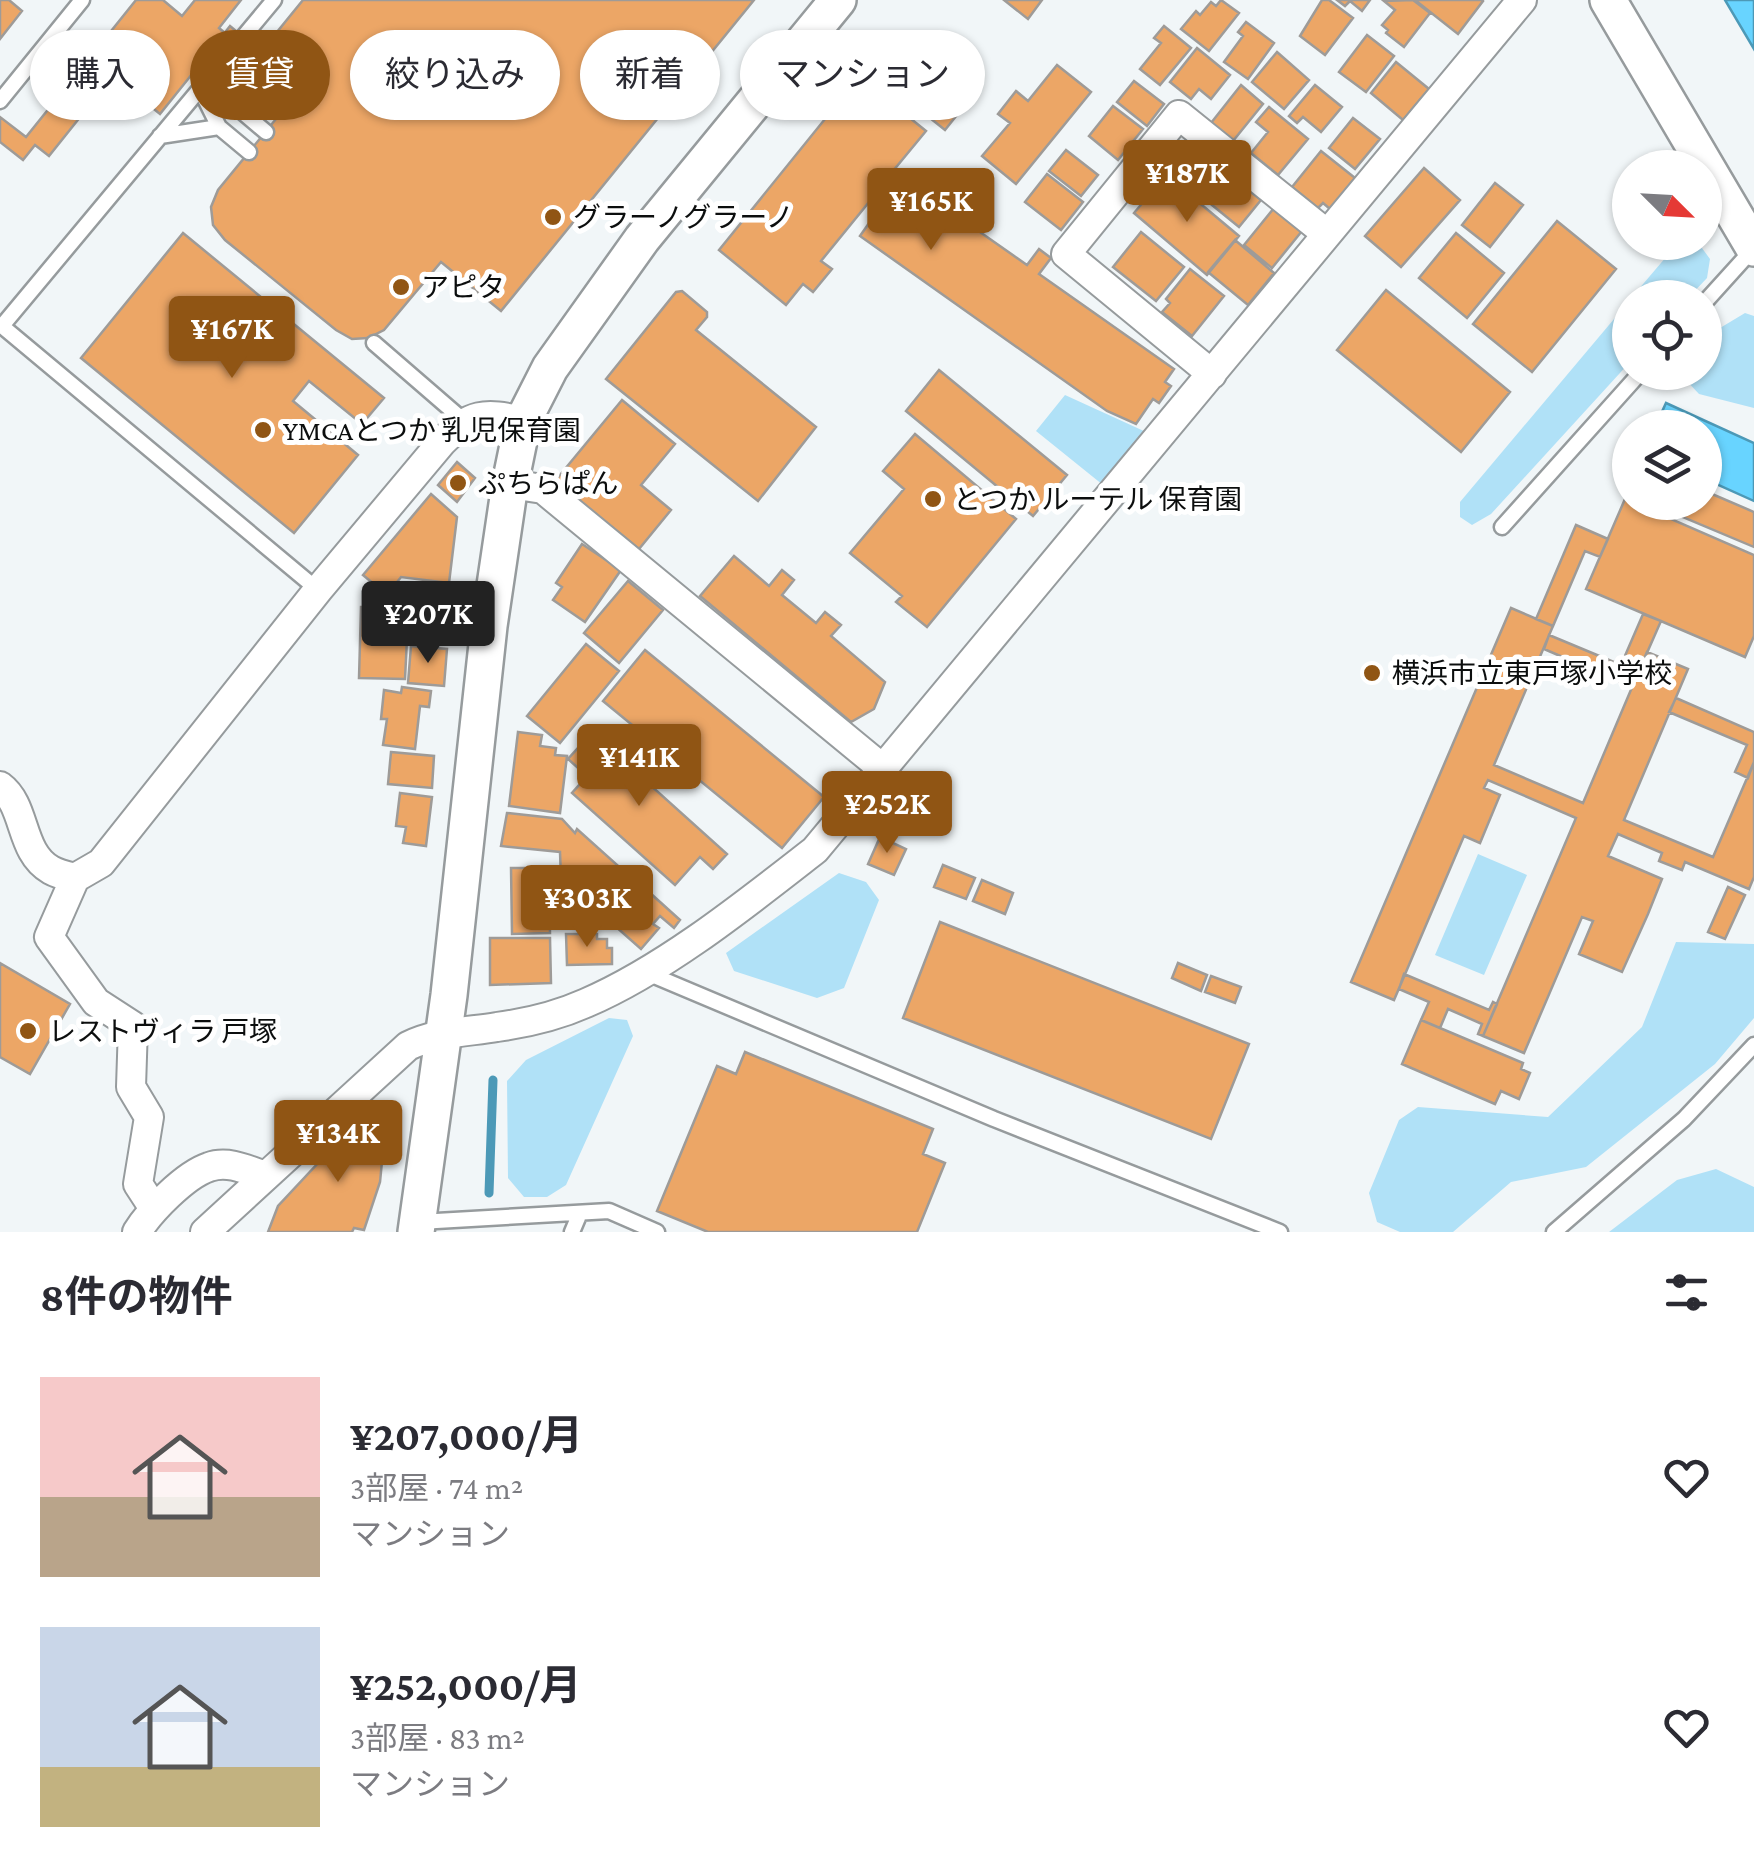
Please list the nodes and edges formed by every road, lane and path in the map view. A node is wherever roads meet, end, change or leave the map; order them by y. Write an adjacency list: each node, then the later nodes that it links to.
1 (82, 0): 8 (lane)
2 (274, 0): 6 (lane)
3 (838, 0): 22 (street)
4 (1522, 0): 15 (street)
5 (1608, 0): 16 (street)
6 (249, 30)
7 (190, 100): 13 (lane)
8 (0, 101)
9 (215, 120): 11 (lane)
10 (252, 120): 12 (lane)
11 (219, 128): 13 (lane); 14 (lane)
12 (266, 132)
13 (160, 136): 25 (lane)
14 (249, 152)
15 (1327, 234): 19 (street); 19 (street)
16 (1754, 248): 17 (lane)
17 (1722, 283)
18 (374, 343): 21 (lane)
19 (1212, 374): 26 (street)
20 (1625, 390): 24 (lane)
21 (463, 420): 22 (street); 25 (street)
22 (523, 421): 23 (street)
23 (510, 484): 26 (street); 30 (street)
24 (1502, 527)
25 (318, 590): 28 (street)
26 (882, 768): 29 (street)
27 (0, 786): 28 (street)
28 (75, 878): 33 (street)
29 (644, 972): 30 (street); 40 (lane)
30 (444, 1034): 32 (street); 35 (street)
31 (1754, 1045): 41 (lane)
32 (265, 1176): 33 (street); 37 (street)
33 (154, 1206): 36 (street)
34 (580, 1213): 35 (lane); 38 (lane); 39 (lane)
35 (417, 1227)
36 (137, 1232)
37 (205, 1232)
38 (572, 1232)
39 (656, 1232)
40 (1280, 1232)
41 (1554, 1232)

